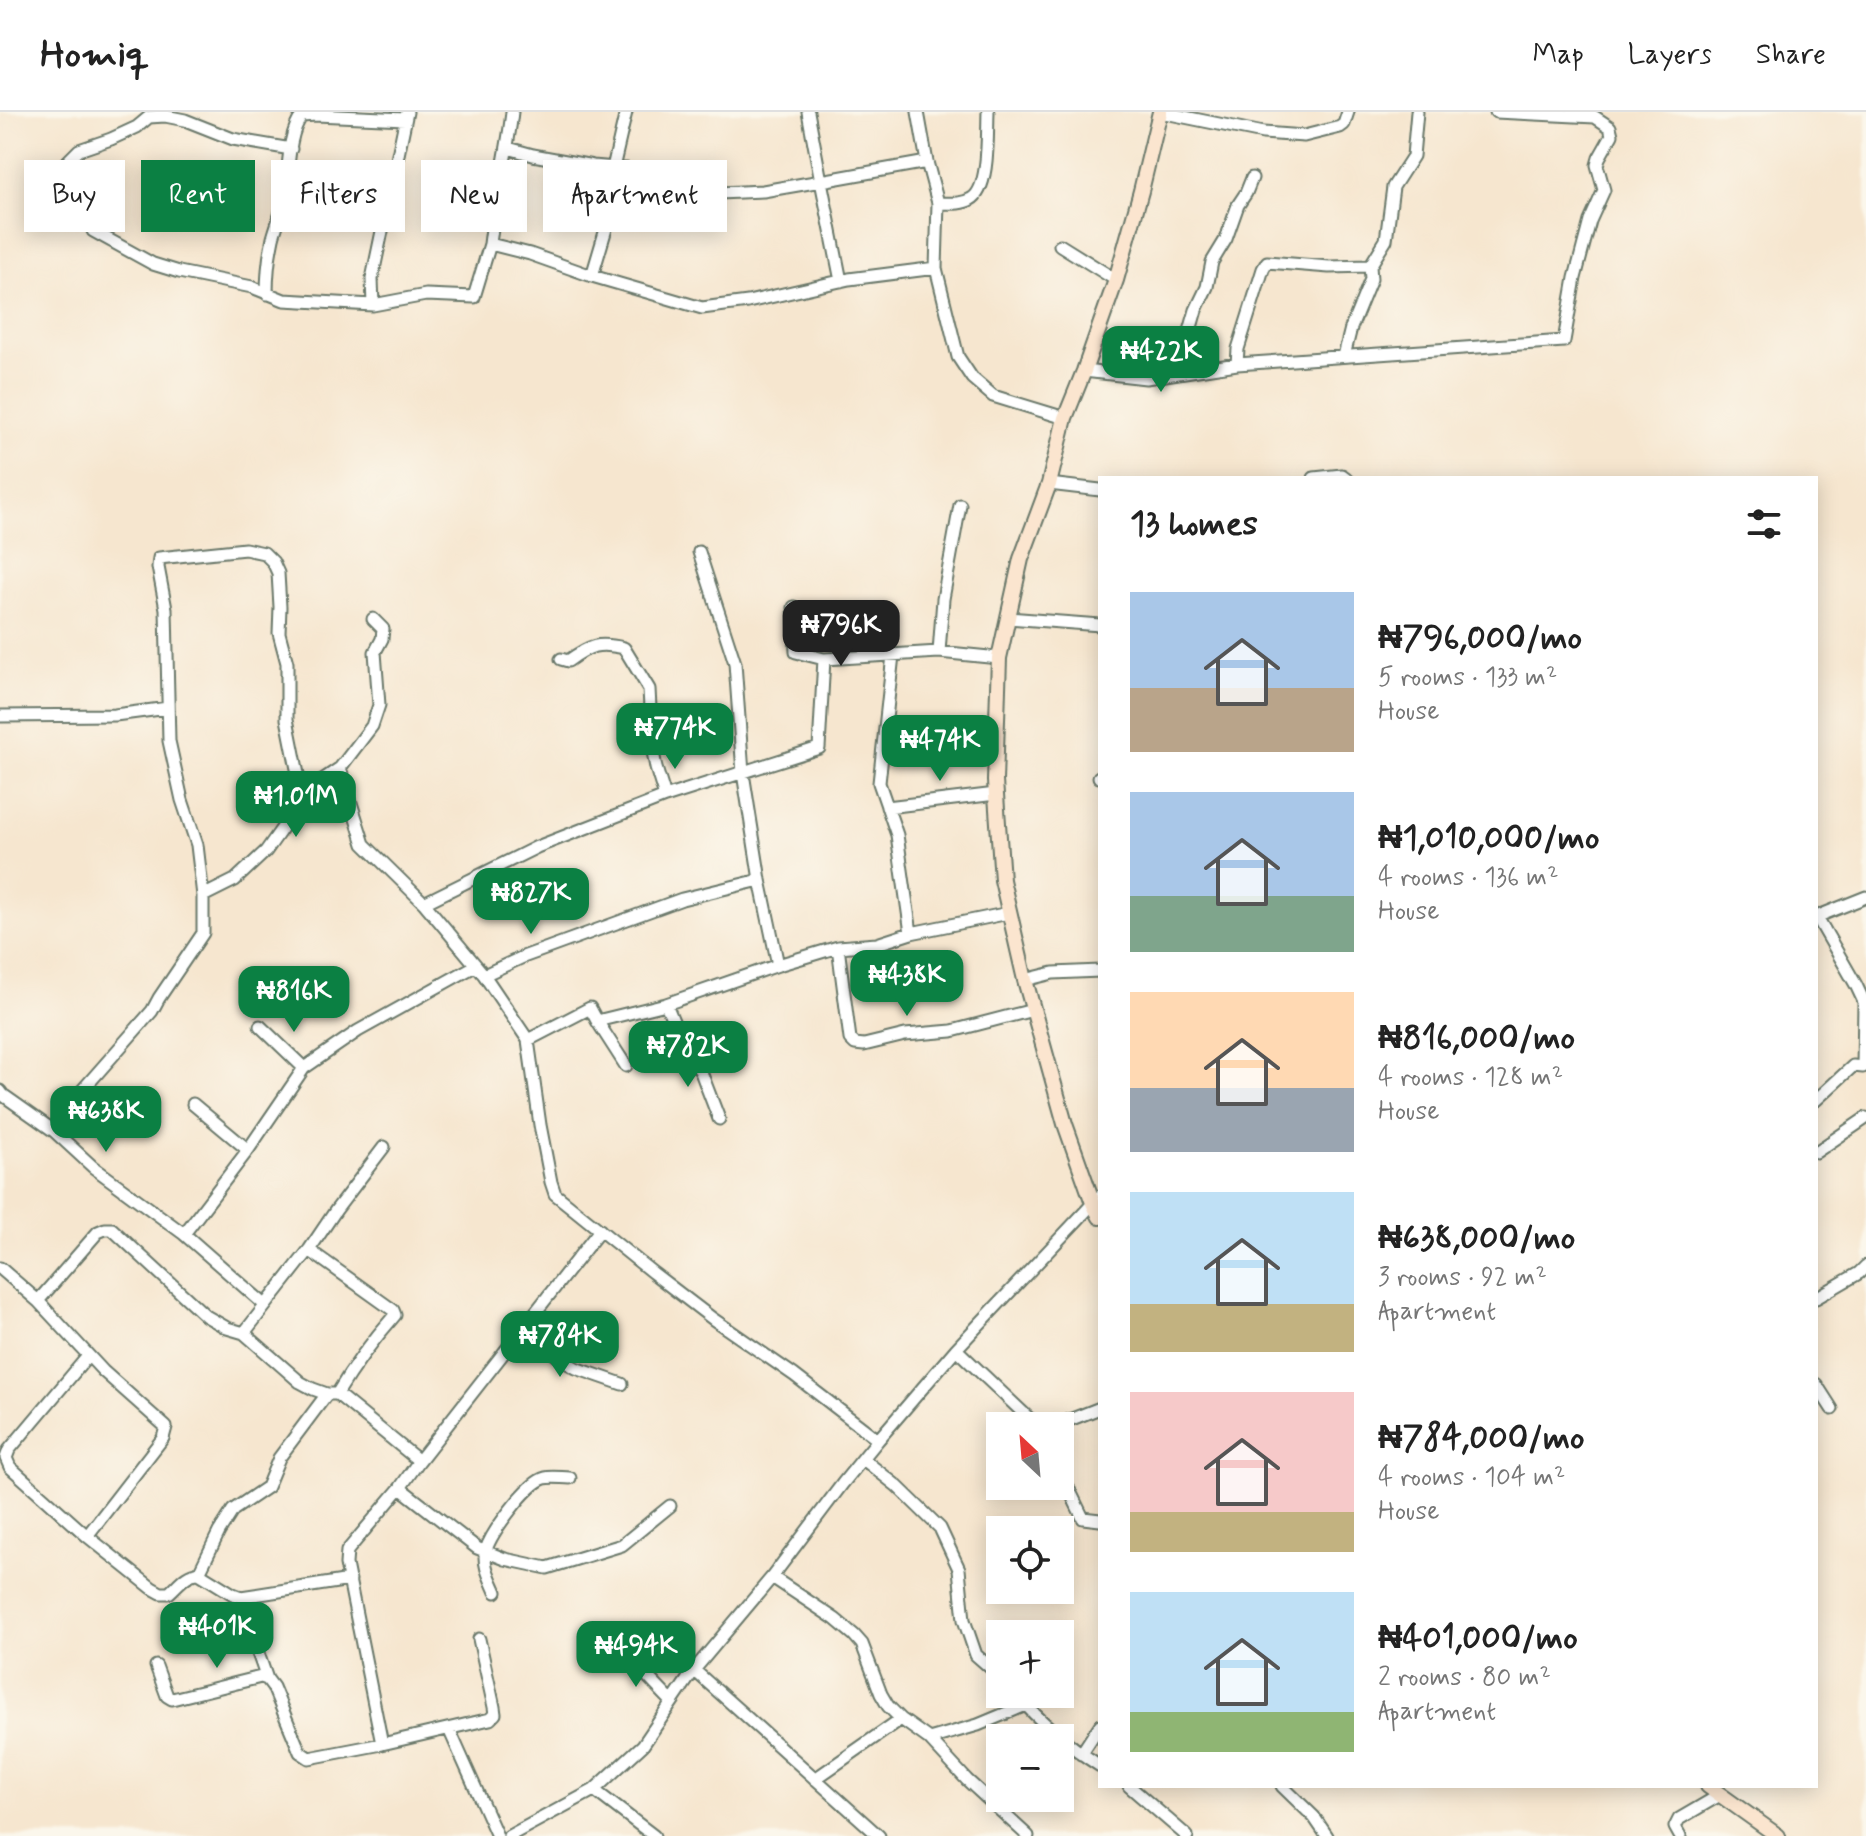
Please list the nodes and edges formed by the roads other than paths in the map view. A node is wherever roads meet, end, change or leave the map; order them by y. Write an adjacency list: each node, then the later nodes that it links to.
1 (512, 112): 11 (street)
2 (626, 112): 14 (street)
3 (808, 112): 17 (street)
4 (918, 112): 15 (street)
5 (988, 112): 19 (street)
6 (1160, 112): 7 (street); 26 (street)
7 (1348, 112)
8 (1417, 112): 23 (street)
9 (1496, 112): 31 (street)
10 (406, 116): 12 (street); 29 (street)
11 (508, 148): 13 (street); 21 (street)
12 (291, 149): 28 (street); 28 (street)
13 (560, 160)
14 (615, 160)
15 (927, 162): 17 (street); 19 (street)
16 (1252, 178): 30 (street)
17 (821, 181): 18 (street); 27 (street)
18 (727, 193)
19 (938, 203): 24 (street)
20 (605, 232): 25 (street)
21 (490, 244): 25 (street); 29 (street)
22 (1060, 245): 26 (street)
23 (1370, 266): 31 (street); 32 (street)
24 (936, 268): 27 (street); 34 (street)
25 (592, 276): 27 (street)
26 (1116, 280): 33 (street)
27 (841, 281)
28 (267, 294): 29 (street)
29 (373, 305)
30 (1188, 338)
31 (1344, 356): 32 (street)
32 (1237, 364): 33 (street)
33 (1084, 371): 34 (street)
34 (1065, 418): 35 (street)
35 (1049, 484): 36 (street); 40 (street)
36 (1098, 490)
37 (960, 505): 43 (street)
38 (699, 552): 51 (street)
39 (794, 607): 47 (street)
40 (1008, 618): 42 (street); 45 (street)
41 (373, 619): 50 (street)
42 (1098, 625)
43 (939, 652): 44 (street); 45 (street)
44 (893, 655): 47 (street); 55 (street)
45 (999, 658): 53 (street)
46 (561, 659): 54 (street)
47 (824, 659): 51 (street)
48 (168, 708): 49 (street); 52 (street); 57 (street)
49 (0, 716)
50 (340, 768): 52 (street); 59 (street)
51 (743, 773): 54 (street); 56 (street)
52 (302, 794): 57 (street)
53 (996, 794): 55 (street); 60 (street)
54 (665, 797): 59 (street)
55 (887, 807): 63 (street)
56 (760, 880): 65 (street); 68 (street)
57 (203, 896): 84 (street)
58 (1866, 897): 61 (street)
59 (424, 903): 66 (street)
60 (1009, 913): 63 (street); 69 (street)
61 (1818, 916)
62 (1818, 920): 74 (street)
63 (911, 933): 64 (street)
64 (838, 947): 65 (street); 71 (street)
65 (778, 965): 70 (street)
66 (475, 966): 68 (street); 77 (street)
67 (1098, 971): 69 (street)
68 (484, 975): 75 (street)
69 (1025, 980): 71 (street)
70 (666, 1004): 72 (street); 83 (street)
71 (1033, 1010): 88 (street)
72 (597, 1021): 75 (street); 76 (street)
73 (260, 1026): 77 (street)
74 (1865, 1027): 78 (street)
75 (528, 1040): 89 (street)
76 (626, 1066)
77 (304, 1068): 87 (street)
78 (1864, 1072): 80 (street)
79 (0, 1091): 84 (street)
80 (1818, 1098)
81 (193, 1104): 87 (street)
82 (1866, 1118): 86 (street)
83 (719, 1119)
84 (54, 1131): 90 (street)
85 (384, 1147): 91 (street)
86 (1818, 1149)
87 (248, 1150): 90 (street)
88 (1096, 1199): 99 (street)
89 (600, 1230): 97 (street); 108 (street)
90 (184, 1234): 96 (street)
91 (309, 1250): 96 (street); 103 (street)
92 (1866, 1266): 94 (street)
93 (0, 1268): 95 (street)
94 (1818, 1297)
95 (38, 1301): 98 (street); 100 (street)
96 (265, 1305): 98 (street)
97 (523, 1329): 101 (street); 110 (street)
98 (244, 1333): 103 (street)
99 (956, 1349): 106 (street); 108 (street)
100 (88, 1356): 116 (street); 116 (street)
101 (622, 1384)
102 (1818, 1387): 105 (street)
103 (332, 1394): 110 (street); 118 (street)
104 (1098, 1409): 107 (street)
105 (1832, 1409)
106 (1022, 1412)
107 (1074, 1418)
108 (878, 1440): 109 (street)
109 (863, 1459): 119 (street); 125 (street)
110 (419, 1461): 112 (street)
111 (570, 1478): 117 (street)
112 (400, 1488): 117 (street); 120 (street)
113 (1074, 1500): 115 (street)
114 (670, 1506): 117 (street)
115 (1098, 1520)
116 (87, 1536): 118 (street)
117 (486, 1551): 121 (street)
118 (199, 1573): 122 (street)
119 (772, 1577): 127 (street); 132 (street)
120 (350, 1580): 122 (street); 136 (street)
121 (496, 1592)
122 (241, 1597): 128 (street)
123 (479, 1639): 134 (street)
124 (625, 1653): 129 (street)
125 (986, 1664)
126 (156, 1666): 128 (street)
127 (694, 1670): 129 (street); 139 (street)
128 (267, 1679): 136 (street)
129 (671, 1701): 142 (street)
130 (1019, 1708): 135 (street)
131 (1029, 1708): 137 (street)
132 (901, 1719): 135 (street); 139 (street)
133 (1098, 1728): 137 (street)
134 (449, 1729): 136 (street); 146 (street)
135 (929, 1739): 150 (street)
136 (382, 1744)
137 (1081, 1754): 138 (street)
138 (1098, 1765)
139 (815, 1779): 149 (street)
140 (1132, 1788): 145 (street)
141 (1284, 1788): 151 (street)
142 (594, 1790): 144 (street); 148 (street)
143 (1714, 1791): 152 (street); 153 (street)
144 (524, 1833): 147 (street)
145 (1185, 1834)
146 (497, 1836)
147 (509, 1836)
148 (654, 1836)
149 (879, 1836)
150 (1028, 1836)
151 (1327, 1836)
152 (1680, 1836)
153 (1778, 1836)

